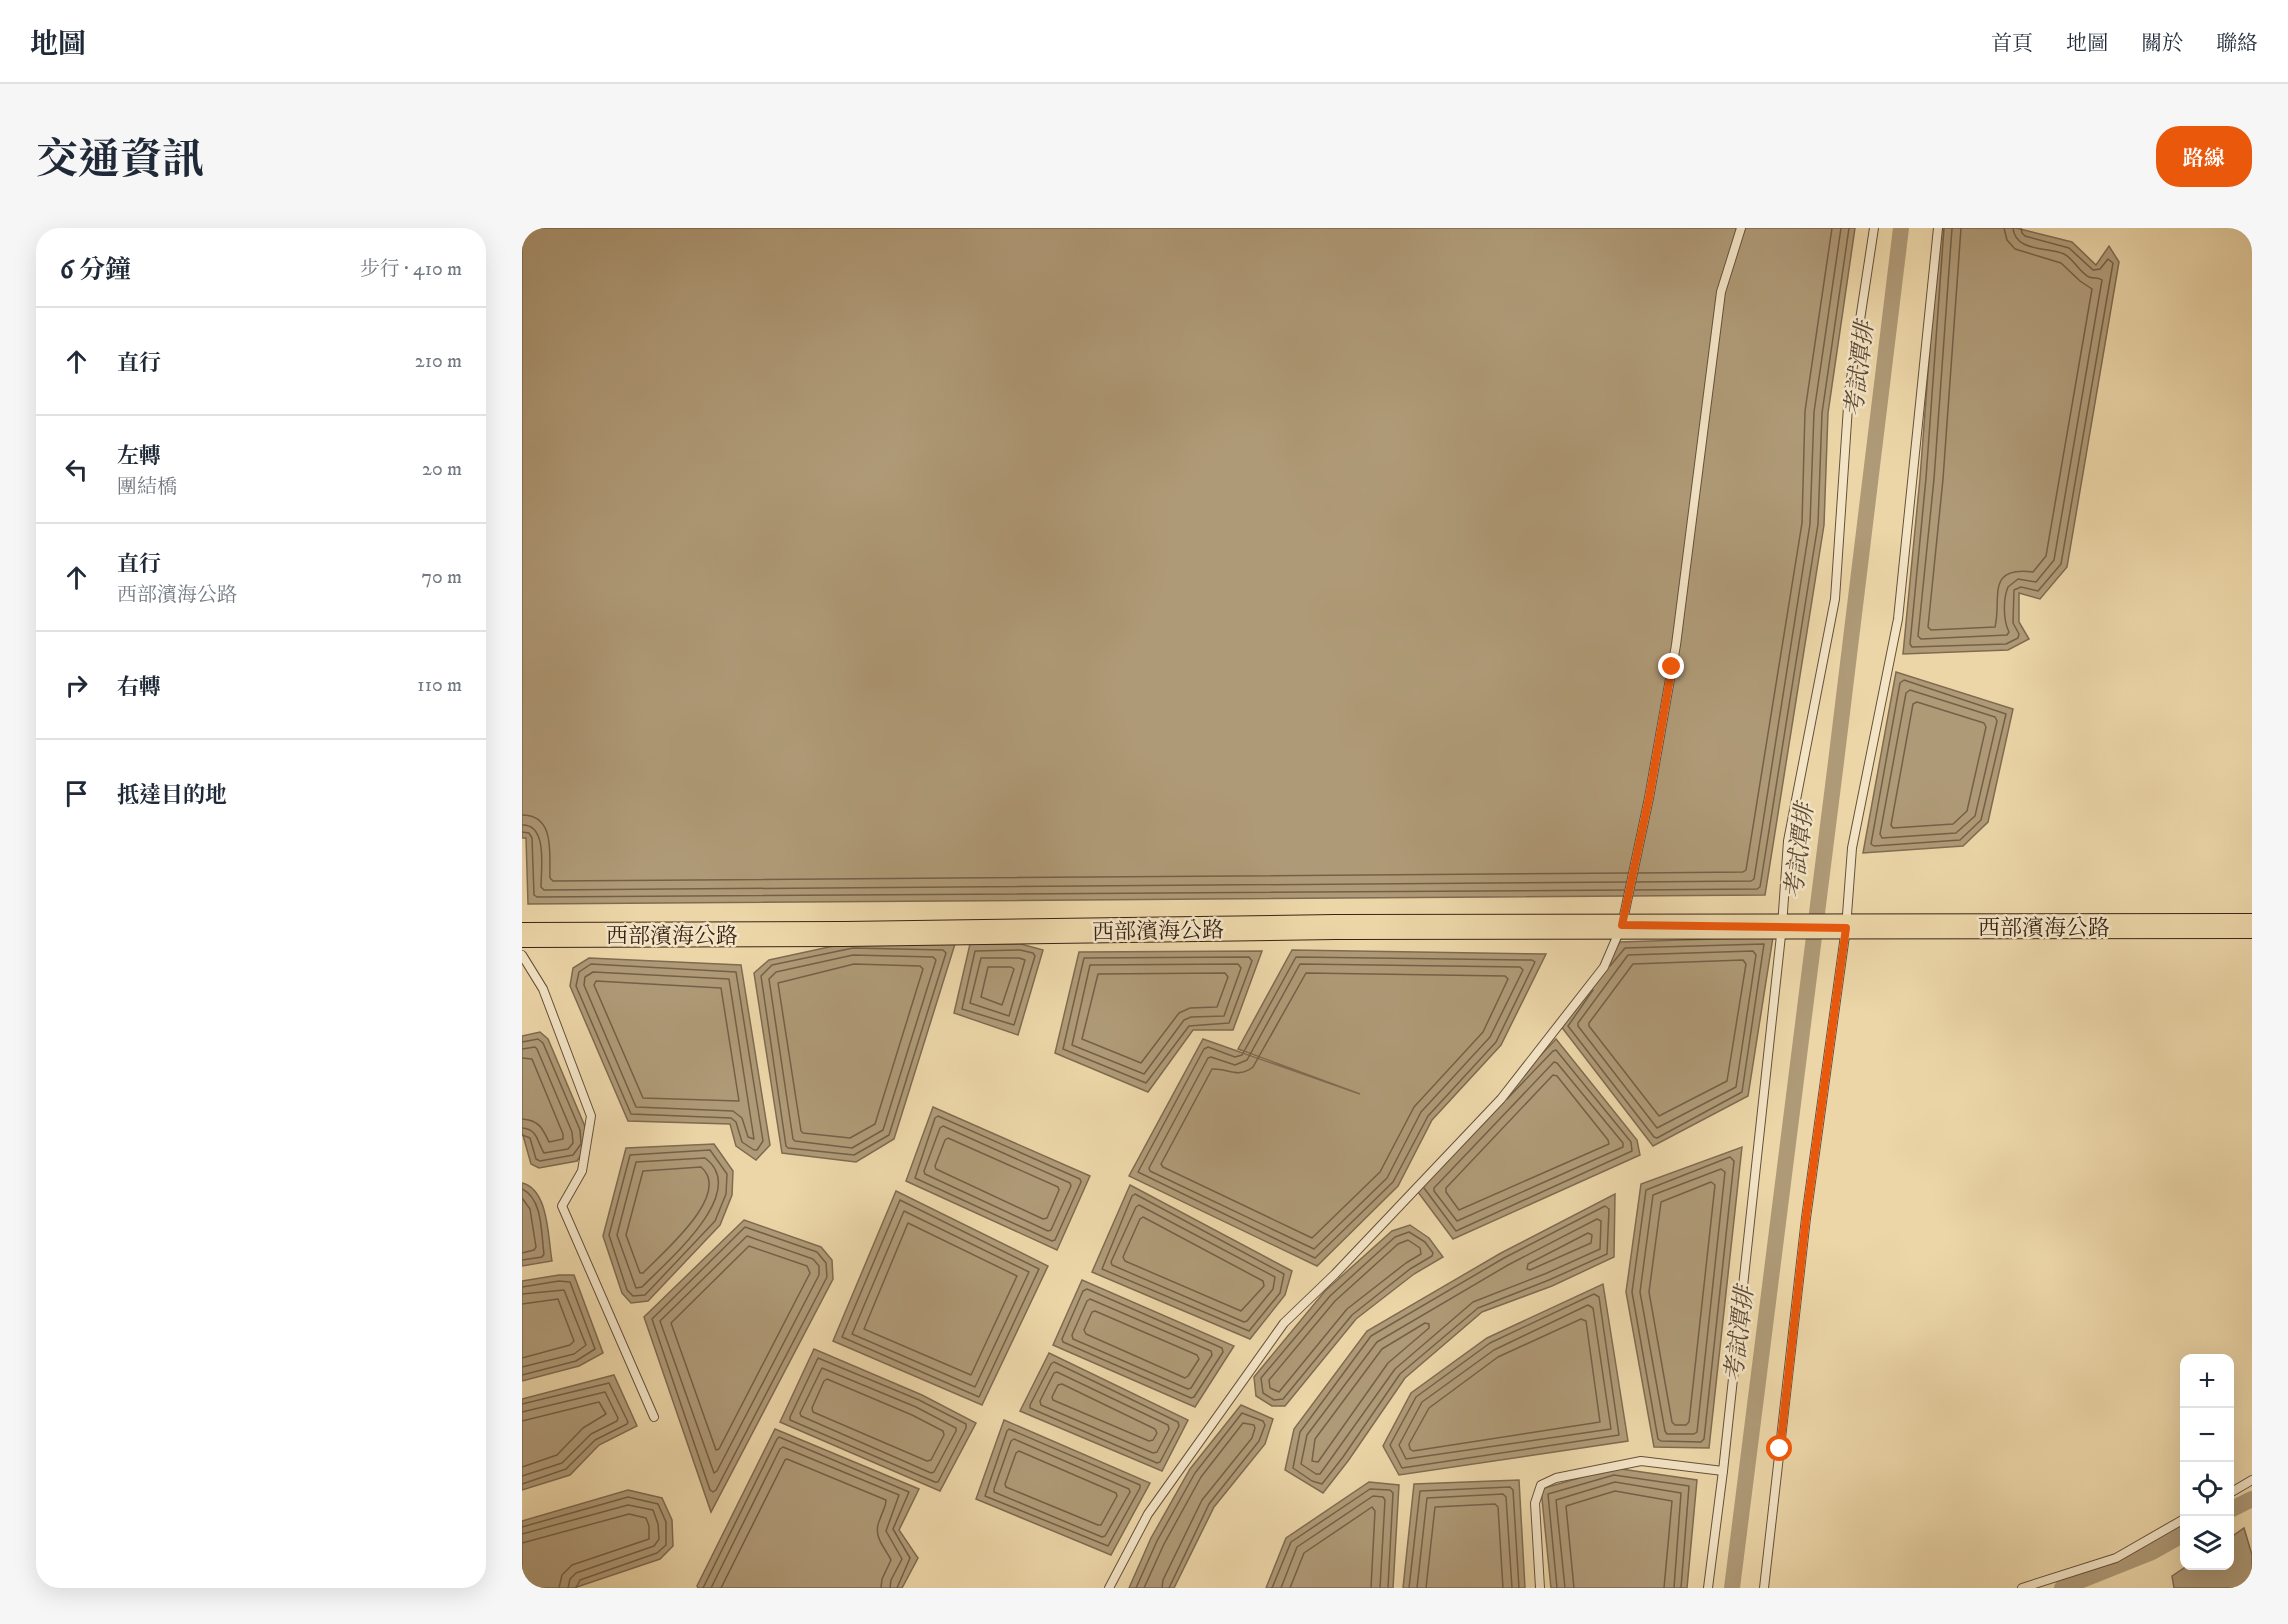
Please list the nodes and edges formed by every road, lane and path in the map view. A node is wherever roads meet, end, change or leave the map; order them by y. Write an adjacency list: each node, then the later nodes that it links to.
1 (1741, 228): 4 (lane)
2 (1874, 228): 6 (lane)
3 (1938, 228): 7 (lane)
4 (1622, 925): 6 (main road, 西部濱海公路); 8 (main road, 西部濱海公路); 15 (lane)
5 (2252, 926): 7 (main road, 西部濱海公路)
6 (1788, 927): 7 (main road, 西部濱海公路); 11 (lane)
7 (1841, 928): 18 (lane)
8 (522, 935)
9 (522, 955): 10 (lane)
10 (654, 1417)
11 (1723, 1471): 16 (lane); 17 (lane)
12 (2252, 1480): 13 (lane)
13 (2234, 1490)
14 (2180, 1521): 19 (lane)
15 (1109, 1588)
16 (1540, 1588)
17 (1708, 1588)
18 (1764, 1588)
19 (2022, 1588)

